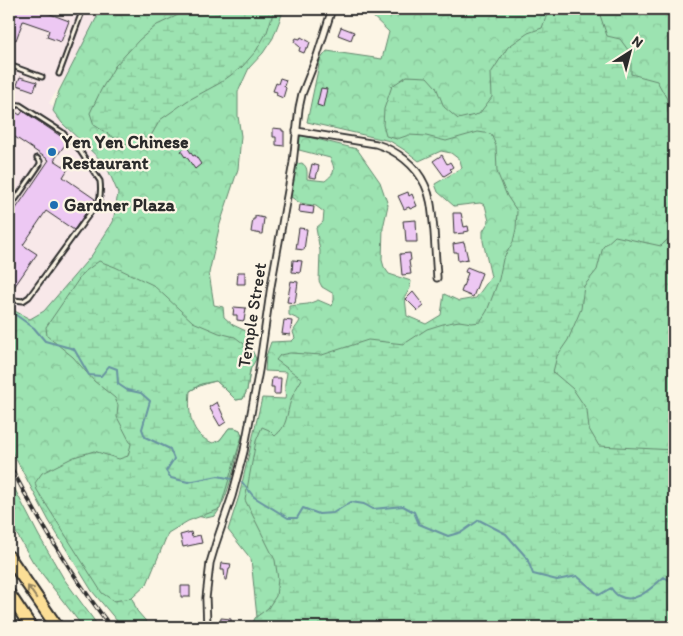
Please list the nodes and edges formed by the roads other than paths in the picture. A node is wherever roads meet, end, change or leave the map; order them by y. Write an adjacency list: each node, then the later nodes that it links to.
1 (83, 9): 4 (lane)
2 (332, 9): 7 (street, Temple Street)
3 (9, 65): 5 (lane)
4 (59, 74)
5 (42, 77)
6 (10, 110): 11 (lane)
7 (296, 131): 10 (street); 16 (street, Temple Street)
8 (37, 158): 9 (lane)
9 (9, 209)
10 (437, 278)
11 (9, 298)
12 (9, 557): 15 (highway, one-way to 12)
13 (9, 594): 14 (highway)
14 (31, 627)
15 (57, 627)
16 (207, 627)

